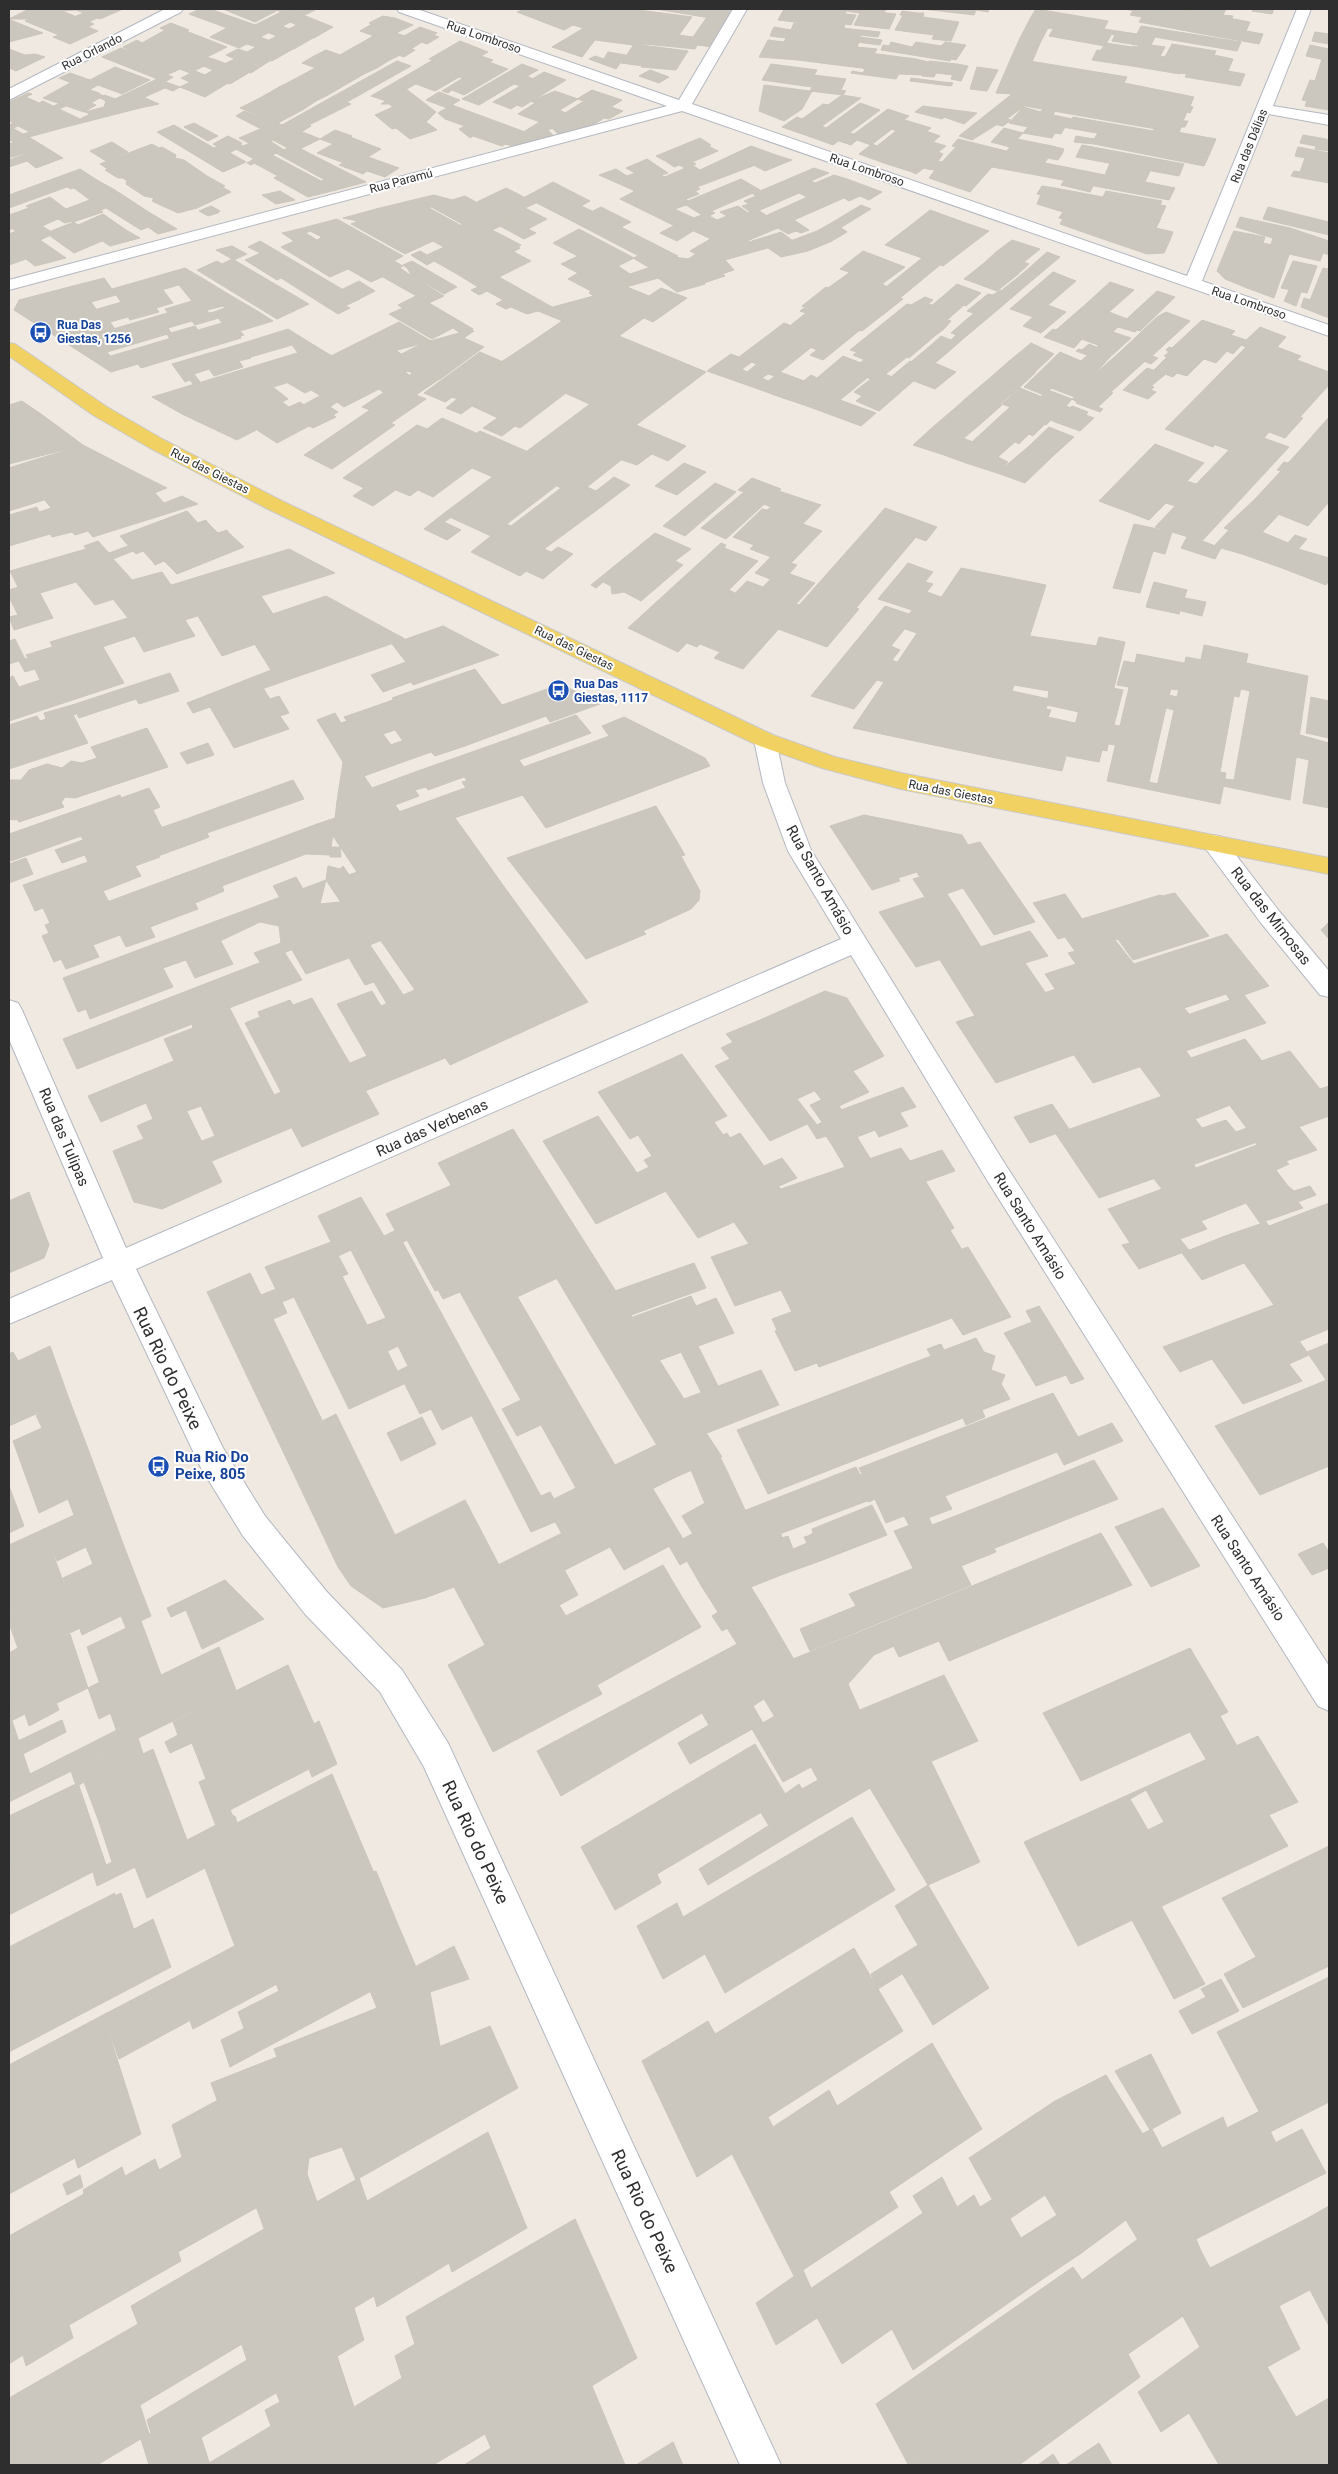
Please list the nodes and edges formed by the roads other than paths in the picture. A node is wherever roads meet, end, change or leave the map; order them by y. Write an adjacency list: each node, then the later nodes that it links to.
1 (176, 9): 5 (street, Rua Orlando)
2 (404, 9): 6 (street, Rua Lombroso)
3 (740, 9): 6 (street)
4 (1304, 9): 7 (street, Rua das Dálias)
5 (9, 95)
6 (683, 106): 9 (street, Rua Lombroso); 10 (street, Rua Paramú)
7 (1265, 109): 8 (street); 9 (street, Rua das Dálias)
8 (1329, 120)
9 (1193, 283): 11 (street, Rua Lombroso)
10 (9, 286)
11 (1329, 331)
12 (9, 348): 13 (main road, Rua das Giestas)
13 (764, 740): 14 (main road, Rua das Giestas); 16 (street, Rua Santo Amásio)
14 (1214, 843): 15 (main road, Rua das Giestas); 17 (street, Rua das Mimosas)
15 (1329, 866)
16 (855, 944): 19 (street, Rua das Verbenas); 21 (street, Rua Santo Amásio)
17 (1329, 988)
18 (9, 1010): 19 (street, Rua das Tulipas)
19 (119, 1264): 20 (street, Rua das Verbenas); 22 (street, Rua Rio do Peixe)
20 (9, 1312)
21 (1329, 1696)
22 (761, 2465)

